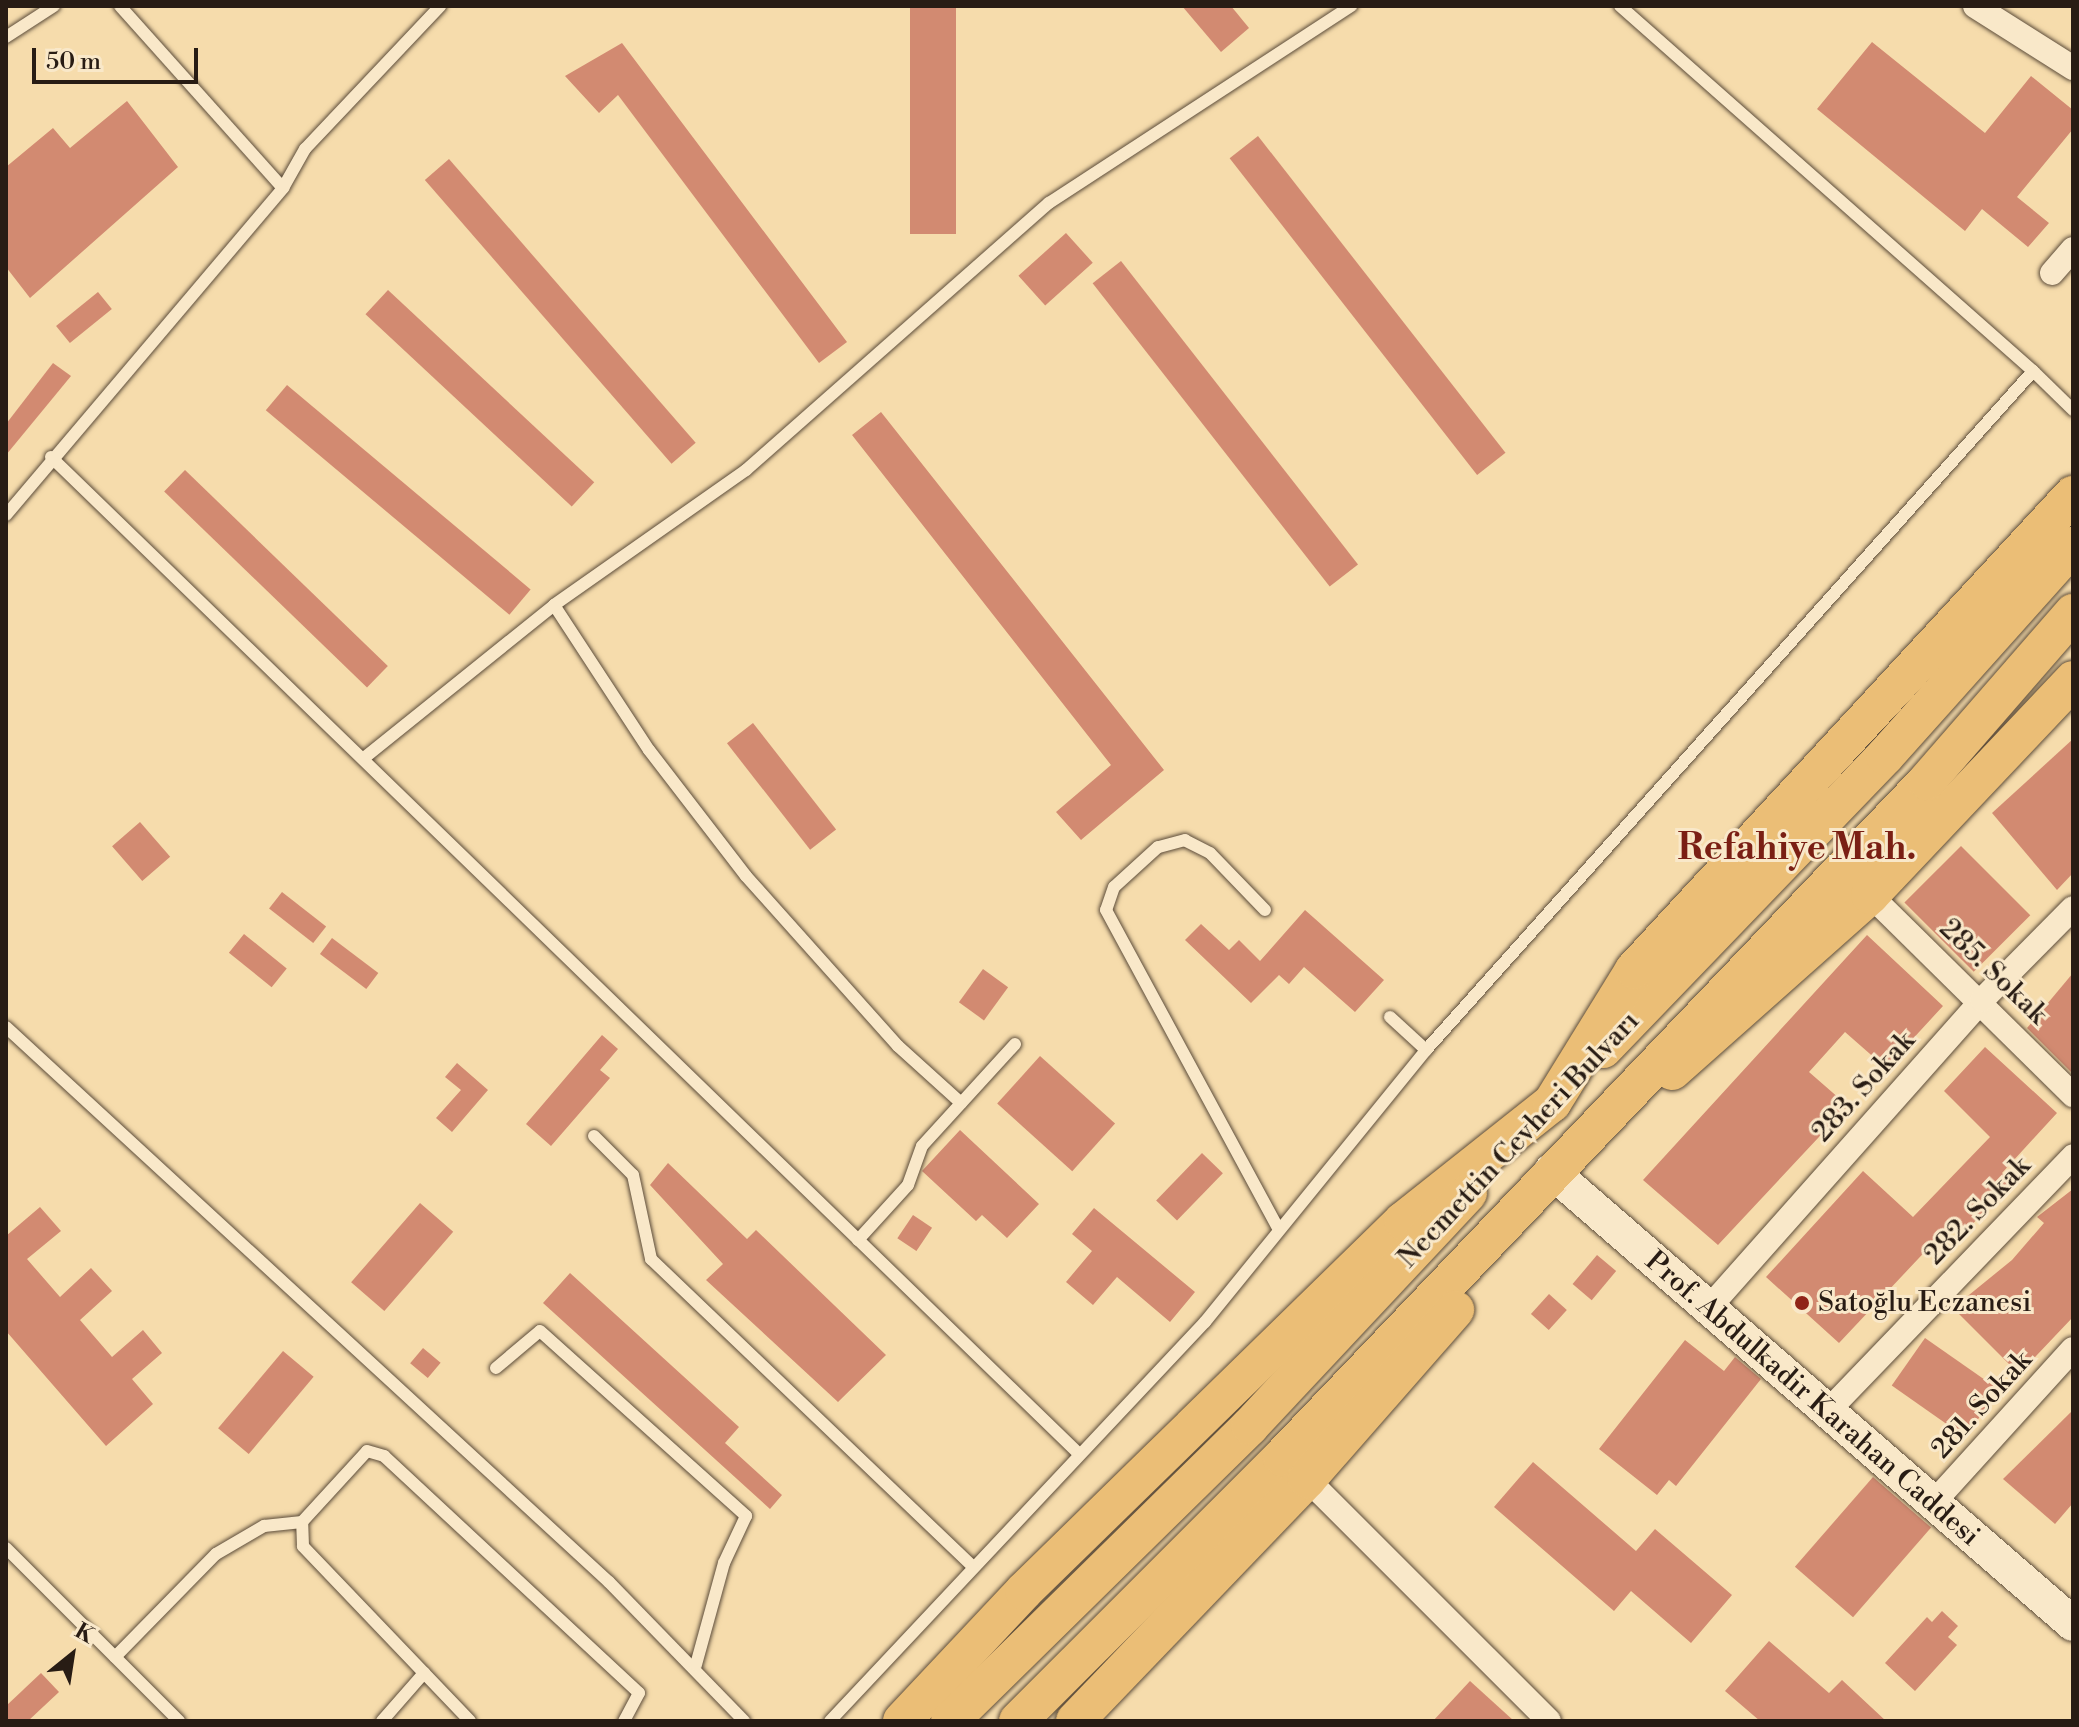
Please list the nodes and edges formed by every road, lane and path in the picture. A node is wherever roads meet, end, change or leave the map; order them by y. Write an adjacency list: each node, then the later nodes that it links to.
1 (54, 6): 7 (lane)
2 (120, 6): 9 (lane)
3 (440, 6): 9 (lane)
4 (1351, 6): 18 (lane)
5 (1620, 6): 12 (lane)
6 (1975, 6): 8 (street)
7 (6, 37)
8 (2073, 68)
9 (283, 188): 14 (lane)
10 (2073, 249): 11 (street)
11 (2052, 273)
12 (2033, 371): 13 (lane); 29 (lane)
13 (2073, 410)
14 (51, 457): 16 (lane); 21 (lane)
15 (2073, 495): 32 (main road)
16 (6, 515)
17 (2073, 546): 32 (main road, Necmettin Cevheri Bulvarı)
18 (554, 605): 21 (lane); 31 (lane)
19 (2073, 613): 35 (main road, Necmettin Cevheri Bulvarı)
20 (2073, 680): 22 (main road)
21 (364, 758): 37 (lane)
22 (1870, 895): 25 (street, 285. Sokak); 35 (main road)
23 (2073, 908): 25 (street, 283. Sokak)
24 (1265, 910): 36 (lane)
25 (1982, 1000): 30 (street, 285. Sokak); 38 (street, 283. Sokak)
26 (1390, 1017): 29 (lane)
27 (6, 1027): 50 (lane)
28 (1015, 1044): 31 (lane)
29 (1426, 1050): 36 (lane)
30 (2073, 1095)
31 (961, 1103): 37 (lane)
32 (1552, 1103): 58 (main road); 59 (main road, Necmettin Cevheri Bulvarı)
33 (594, 1136): 47 (lane)
34 (2073, 1156): 41 (street, 282. Sokak)
35 (1551, 1171): 38 (main road, Prof. Abdulkadir Karahan Caddesi); 43 (main road); 60 (main road, Necmettin Cevheri Bulvarı)
36 (1278, 1228): 42 (lane)
37 (858, 1240): 42 (lane)
38 (1706, 1311): 41 (main road, Prof. Abdulkadir Karahan Caddesi)
39 (2069, 1360): 44 (street, 281. Sokak)
40 (496, 1368): 50 (lane)
41 (1827, 1412): 44 (main road, Prof. Abdulkadir Karahan Caddesi)
42 (1079, 1454): 47 (lane)
43 (1307, 1479): 61 (main road); 62 (street)
44 (1935, 1501): 48 (main road, Prof. Abdulkadir Karahan Caddesi)
45 (302, 1522): 49 (lane); 51 (lane); 55 (lane)
46 (6, 1548): 49 (lane)
47 (972, 1566): 57 (lane)
48 (2073, 1624)
49 (115, 1657): 52 (lane)
50 (696, 1665): 56 (lane)
51 (424, 1673): 53 (lane); 54 (lane)
52 (179, 1721)
53 (382, 1721)
54 (470, 1721)
55 (624, 1721)
56 (744, 1721)
57 (830, 1721)
58 (902, 1721)
59 (950, 1721)
60 (1018, 1721)
61 (1075, 1721)
62 (1549, 1721)

